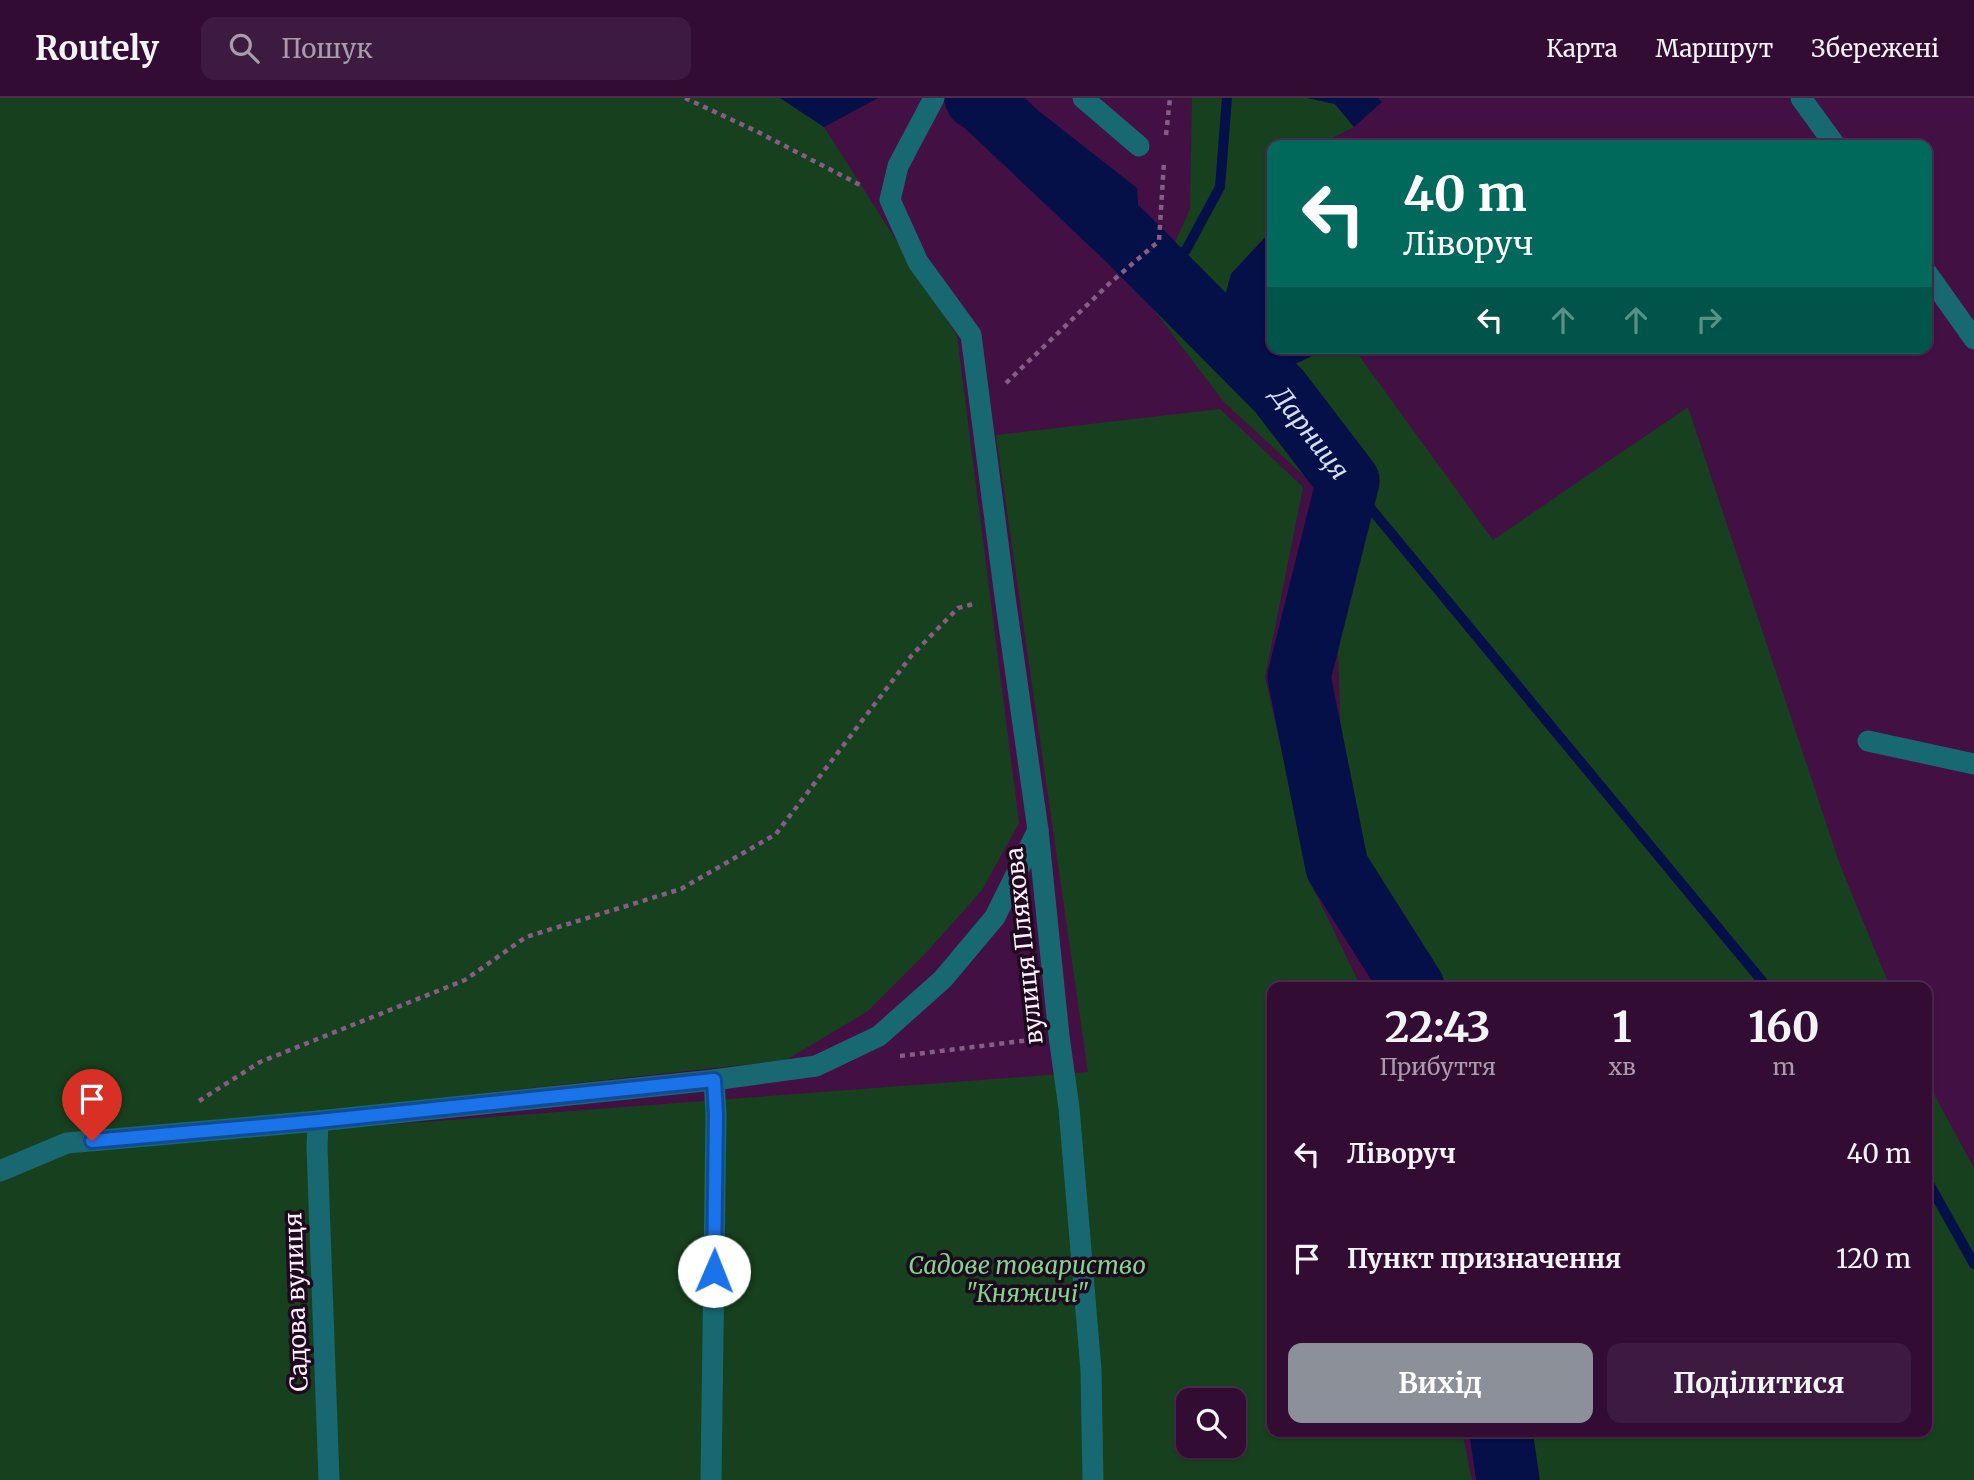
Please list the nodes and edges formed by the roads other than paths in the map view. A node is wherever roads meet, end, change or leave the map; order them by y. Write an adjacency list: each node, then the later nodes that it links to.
1 (1083, 98): 5 (street)
2 (1801, 98): 4 (street)
3 (932, 100): 10 (street, вулиця Пляхова)
4 (1831, 140)
5 (1139, 146)
6 (1932, 280): 7 (street)
7 (1974, 339)
8 (1868, 741): 9 (street)
9 (1974, 764)
10 (1038, 830): 11 (street); 16 (street, вулиця Пляхова)
11 (714, 1080): 12 (street); 15 (street)
12 (318, 1121): 13 (street); 14 (street, Садова вулиця)
13 (0, 1171)
14 (329, 1480)
15 (711, 1480)
16 (1093, 1480)

